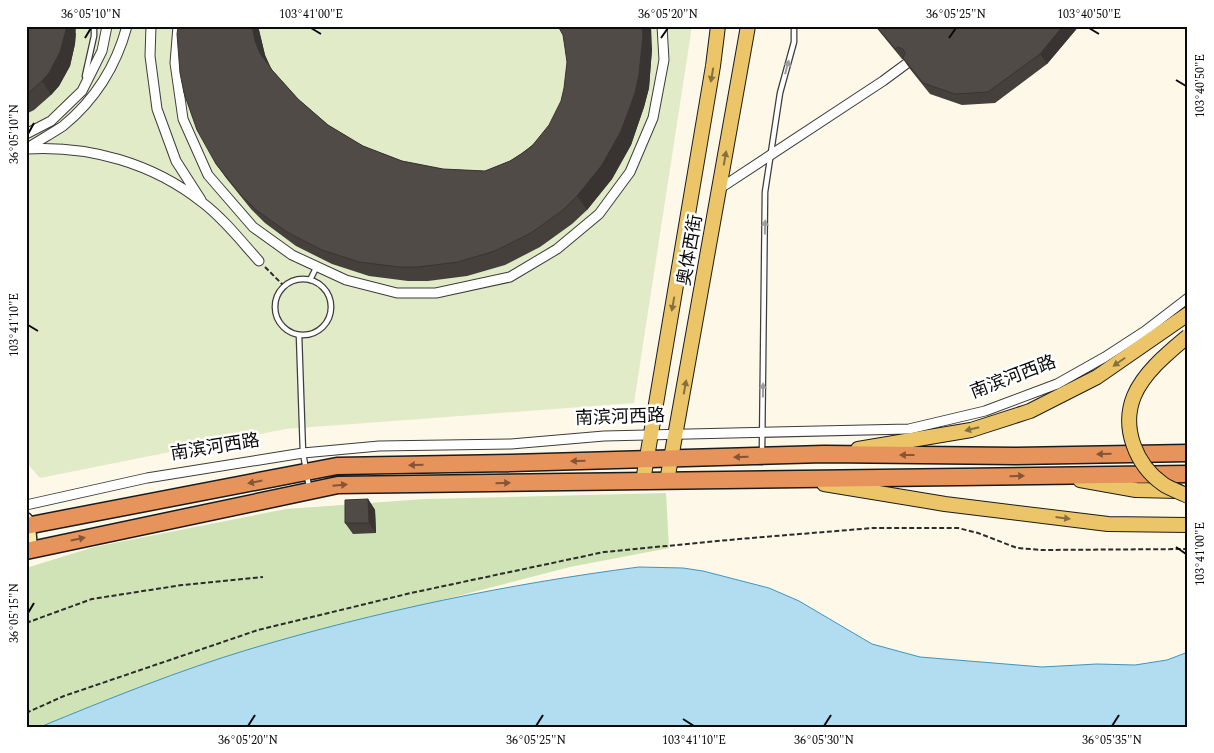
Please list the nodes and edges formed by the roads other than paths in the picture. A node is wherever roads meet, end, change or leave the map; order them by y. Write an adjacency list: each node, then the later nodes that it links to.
1 (94, 26): 11 (lane)
2 (107, 26): 11 (street)
3 (127, 26): 13 (street)
4 (151, 26): 16 (street)
5 (178, 26): 18 (street)
6 (662, 26): 18 (street)
7 (718, 26): 25 (main road, 奥体西街, one-way to 25)
8 (748, 26): 15 (main road, 奥体西街, one-way to 8)
9 (794, 26): 14 (lane, one-way to 9)
10 (906, 64): 14 (street)
11 (82, 91): 12 (street)
12 (26, 134)
13 (26, 149): 16 (street)
14 (770, 156): 15 (street); 24 (lane, one-way to 14)
15 (719, 190): 26 (main road, 奥体西街, one-way to 15)
16 (203, 203): 17 (street)
17 (259, 261)
18 (316, 268): 19 (lane)
19 (310, 280): 22 (lane); 22 (lane)
20 (1188, 298): 24 (street, 南滨河西路)
21 (1188, 314): 29 (main road, one-way to 29)
22 (299, 335): 27 (lane)
23 (1188, 336): 41 (main road, bridge)
24 (762, 433): 26 (street, 南滨河西路); 30 (lane)
25 (650, 435): 26 (street, 南滨河西路); 27 (street, 南滨河西路); 31 (main road, 奥体西街)
26 (676, 435): 32 (main road, 奥体西街)
27 (303, 453): 33 (lane); 42 (street, 南滨河西路)
28 (1188, 453): 29 (highway, one-way to 29)
29 (824, 454): 30 (highway)
30 (762, 456): 32 (highway, one-way to 32)
31 (646, 459): 32 (highway); 33 (highway, one-way to 33); 37 (main road, 奥体西街)
32 (671, 459): 38 (main road, 奥体西街)
33 (306, 472): 39 (lane); 43 (highway, one-way to 43)
34 (1188, 474): 35 (highway)
35 (1052, 475): 36 (highway, one-way to 35); 40 (main road)
36 (793, 479): 38 (highway); 44 (main road, one-way to 44)
37 (643, 481): 38 (highway); 39 (highway, one-way to 37)
38 (667, 481)
39 (310, 490): 45 (highway, one-way to 39)
40 (1188, 491)
41 (1188, 496)
42 (26, 505)
43 (27, 523): 45 (main road)
44 (1188, 525)
45 (28, 550)

